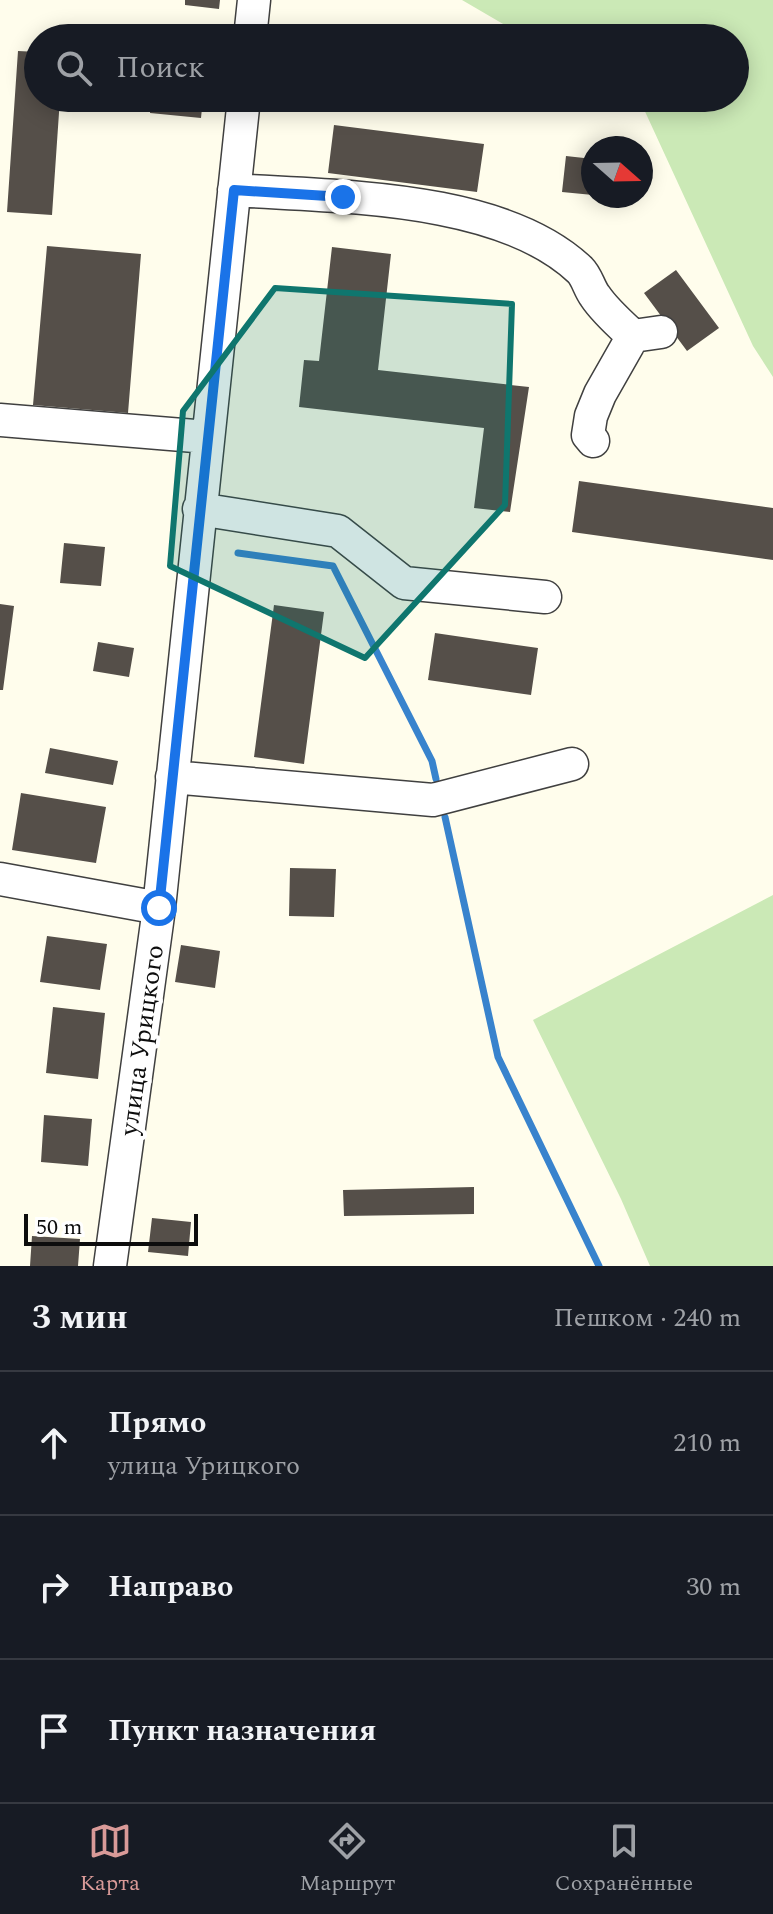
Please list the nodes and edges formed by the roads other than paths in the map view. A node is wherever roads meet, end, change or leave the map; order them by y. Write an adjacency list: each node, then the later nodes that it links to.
1 (254, 0): 2 (street)
2 (251, 24)
3 (242, 112): 4 (street, улица Урицкого)
4 (234, 190): 6 (street, улица Урицкого); 7 (street)
5 (0, 420): 6 (street)
6 (207, 437): 8 (street, улица Урицкого)
7 (593, 441)
8 (199, 509): 9 (street); 11 (street, улица Урицкого)
9 (545, 597)
10 (572, 764): 11 (street)
11 (172, 777): 13 (street, улица Урицкого)
12 (0, 879): 13 (street)
13 (159, 908): 14 (street, улица Урицкого)
14 (110, 1266)

